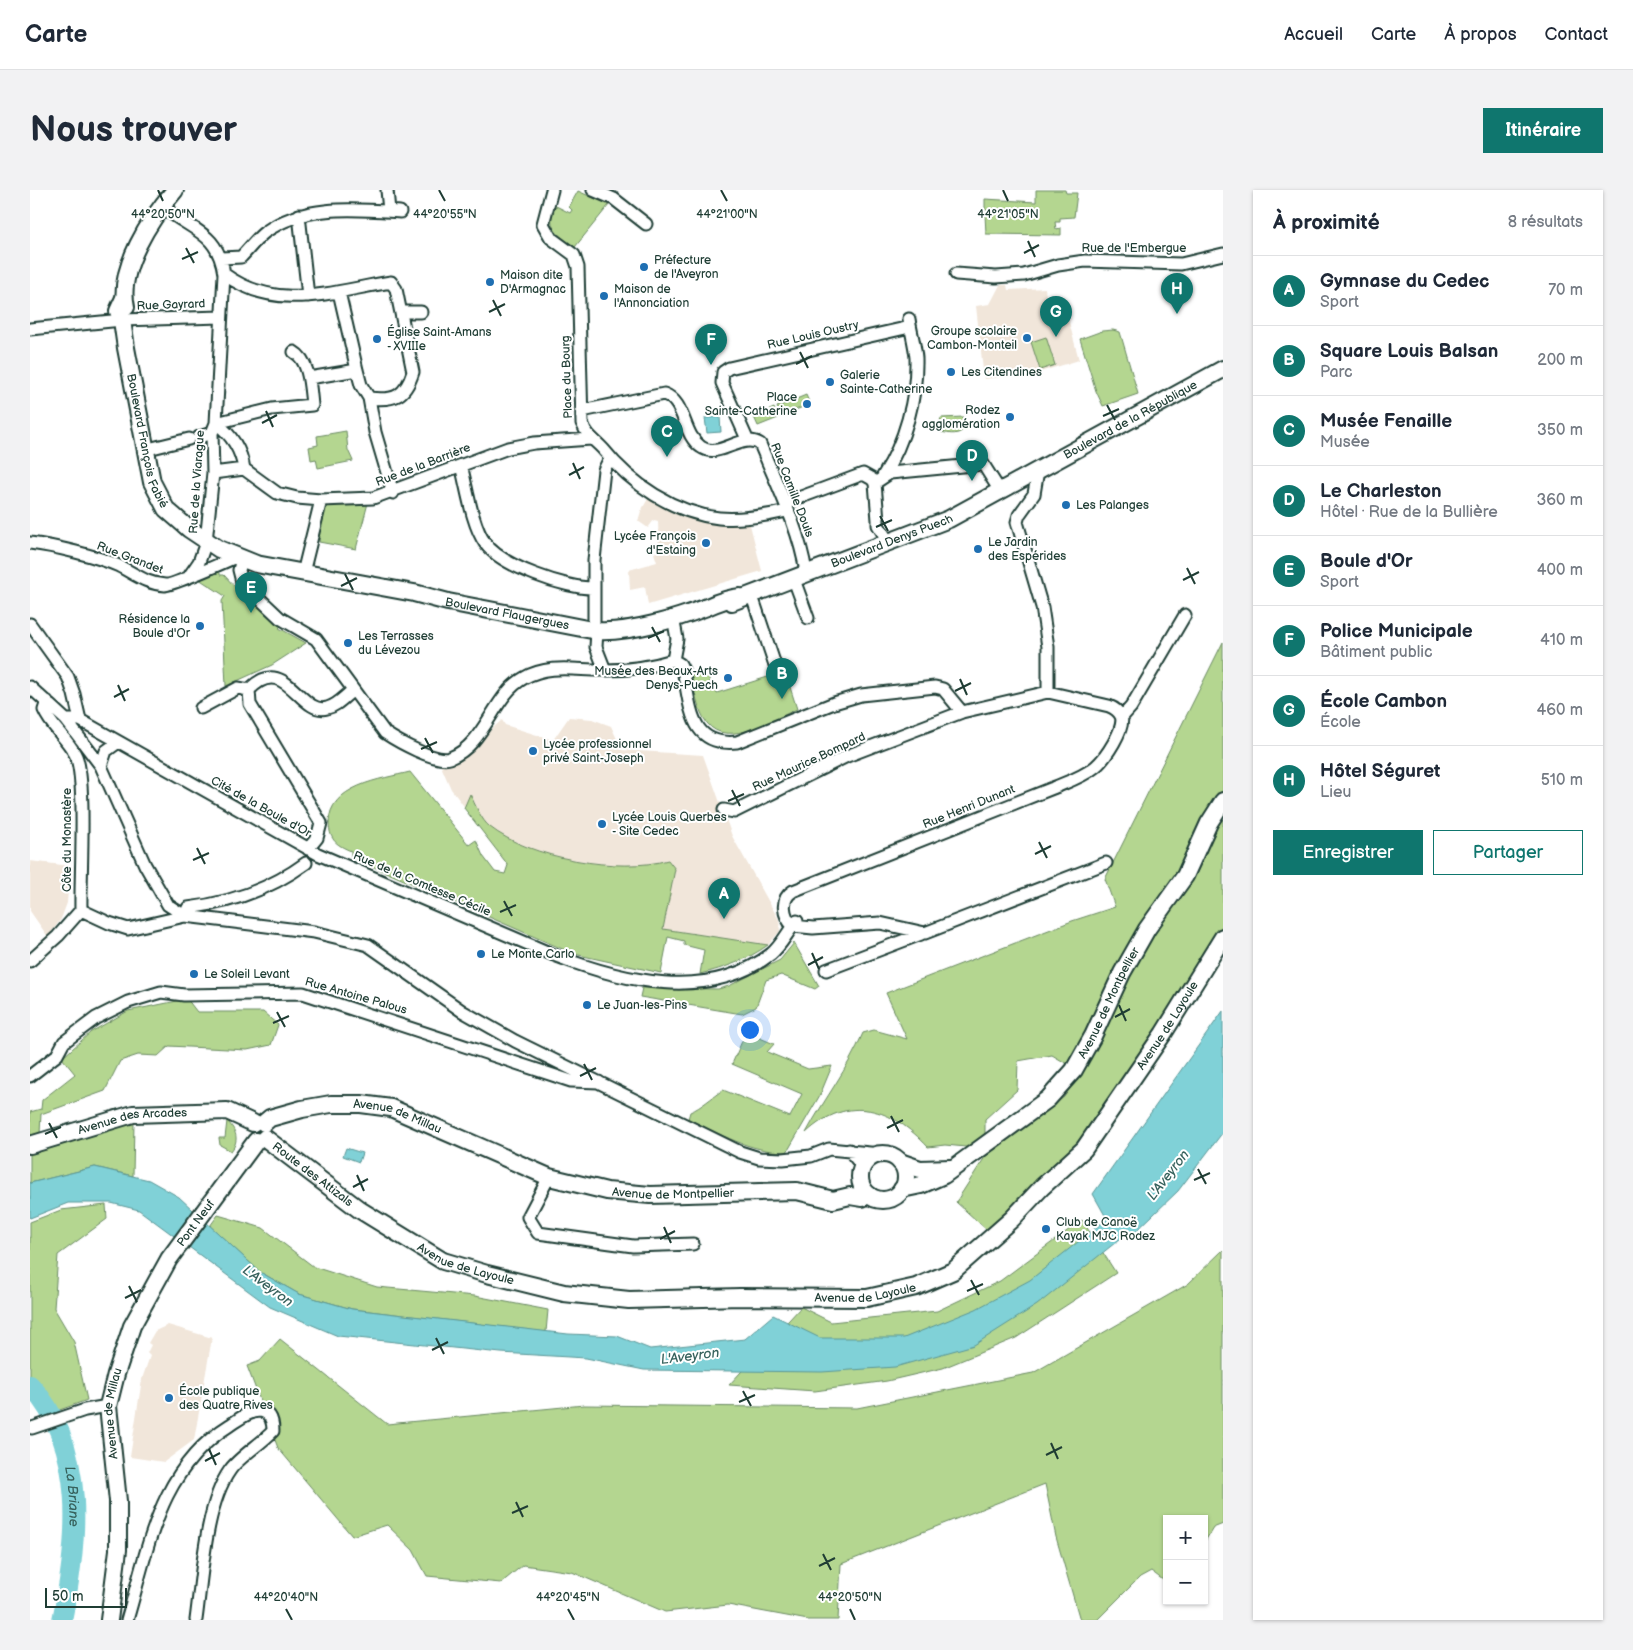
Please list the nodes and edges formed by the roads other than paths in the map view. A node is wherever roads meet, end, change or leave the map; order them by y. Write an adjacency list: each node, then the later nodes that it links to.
1 (175, 190): 5 (street)
2 (387, 190): 6 (street)
3 (552, 190): 25 (street, Place du Bourg)
4 (593, 190): 7 (street)
5 (162, 206): 9 (street); 17 (street, Boulevard François Fabié)
6 (299, 215): 9 (street); 13 (street)
7 (646, 224)
8 (1223, 254): 11 (street, Rue de l'Embergue)
9 (222, 258): 10 (street, Rue de la Viarague)
10 (224, 274): 13 (street); 16 (street, Rue de la Viarague)
11 (956, 274)
12 (339, 292): 13 (street); 14 (street); 21 (street)
13 (308, 296)
14 (401, 312): 15 (street); 24 (street)
15 (421, 312)
16 (221, 317): 17 (street, Rue Gayrard); 26 (street, Rue de la Viarague)
17 (122, 320): 18 (street, Rue Gayrard); 29 (street, Boulevard François Fabié)
18 (30, 329)
19 (294, 352): 23 (street)
20 (1223, 369): 33 (street, Boulevard de la République)
21 (357, 370): 23 (street); 24 (street)
22 (723, 372): 28 (street, Rue Camille Douls); 35 (street, Rue Louis Oustry)
23 (309, 378): 26 (street)
24 (369, 401): 37 (street)
25 (582, 411): 27 (street, Place du Bourg); 28 (street)
26 (214, 428): 29 (street); 32 (street); 34 (street, Rue de la Viarague)
27 (591, 439): 30 (street, Place du Bourg); 31 (street, Rue de la Barrière)
28 (747, 439): 39 (street, Rue Camille Douls)
29 (144, 450): 41 (street, Boulevard François Fabié)
30 (607, 454): 39 (street, Place du Bourg); 47 (street)
31 (461, 465): 37 (street, Rue de la Barrière); 47 (street)
32 (244, 470): 34 (street); 38 (street, Rue de la Barrière)
33 (1038, 470): 36 (street, Boulevard Denys Puech); 60 (street)
34 (213, 472): 41 (street, Rue de la Viarague)
35 (883, 478): 36 (street); 39 (street, Place du Bourg); 40 (street)
36 (1000, 491): 40 (street, Boulevard Denys Puech)
37 (392, 492): 38 (street, Rue de la Barrière)
38 (321, 500): 44 (street)
39 (786, 507): 46 (street, Rue Camille Douls)
40 (888, 541): 46 (street, Boulevard Denys Puech)
41 (206, 542): 43 (street, Boulevard Flaugergues); 45 (street)
42 (30, 543): 45 (street, Rue Grandet)
43 (239, 558): 44 (street, Boulevard Flaugergues); 45 (street, Rue Grandet); 59 (street)
44 (302, 573): 53 (street, Boulevard Flaugergues)
45 (190, 575)
46 (799, 575): 48 (street, Boulevard Denys Puech); 51 (street, Rue Camille Douls)
47 (594, 584): 53 (street)
48 (746, 595): 50 (street, Boulevard Denys Puech); 56 (street)
49 (1185, 615): 64 (street, Rue Henri Dunant)
50 (673, 617): 53 (street, Boulevard Denys Puech); 54 (street)
51 (808, 618)
52 (30, 624): 66 (street)
53 (595, 631): 55 (street)
54 (673, 660): 55 (street); 63 (street)
55 (605, 670): 59 (street)
56 (777, 670)
57 (30, 687): 61 (street)
58 (248, 690): 59 (street); 62 (street); 74 (street, Cité de la Boule d'Or)
59 (352, 691)
60 (1048, 692): 63 (street, Rue Maurice Bompard); 64 (street)
61 (47, 701): 65 (street); 77 (street, Côte du Monastère)
62 (202, 708)
63 (962, 712): 73 (street, Rue Maurice Bompard)
64 (1122, 717): 79 (street, Rue Henri Dunant)
65 (66, 720): 66 (street); 70 (street)
66 (80, 720): 67 (street, Cité de la Boule d'Or)
67 (103, 734): 68 (street, Cité de la Boule d'Or); 70 (street)
68 (117, 743): 69 (street); 74 (street, Cité de la Boule d'Or)
69 (106, 751): 70 (street); 71 (street)
70 (90, 752): 71 (street)
71 (101, 766): 78 (street)
72 (1223, 801): 92 (street, Avenue de Montpellier)
73 (724, 810)
74 (308, 849): 79 (street, Rue de la Comtesse Cécile)
75 (306, 862): 78 (street)
76 (1106, 863): 80 (street)
77 (81, 910): 78 (street); 82 (street)
78 (185, 916): 85 (street)
79 (797, 924): 80 (street)
80 (925, 933): 83 (street)
81 (1223, 937): 99 (street, Avenue de Layoule)
82 (30, 961)
83 (826, 970)
84 (30, 1076): 85 (street, Rue Antoine Palous)
85 (603, 1082): 88 (street)
86 (256, 1134): 87 (street, Avenue des Arcades); 90 (street, Avenue de Millau); 96 (street, Avenue de Millau); 99 (street, Route des Attizals)
87 (30, 1145)
88 (849, 1150): 89 (street); 93 (street)
89 (880, 1154): 91 (street); 93 (street)
90 (500, 1156): 94 (street, Avenue de Montpellier)
91 (900, 1162): 92 (street); 95 (street)
92 (951, 1168): 95 (street, Avenue de Montpellier)
93 (861, 1171): 97 (street); 98 (street)
94 (549, 1177): 98 (street, Avenue de Montpellier); 100 (street)
95 (902, 1189): 97 (street)
96 (215, 1195): 101 (street, Pont Neuf)
97 (869, 1195): 98 (street, Avenue de Montpellier)
98 (850, 1196)
99 (360, 1210)
100 (693, 1244)
101 (178, 1246): 102 (street, Avenue de Millau)
102 (108, 1406): 103 (street); 106 (street, Avenue de Millau)
103 (33, 1427): 104 (street)
104 (30, 1440)
105 (129, 1618): 107 (street)
106 (109, 1620)
107 (196, 1620)

